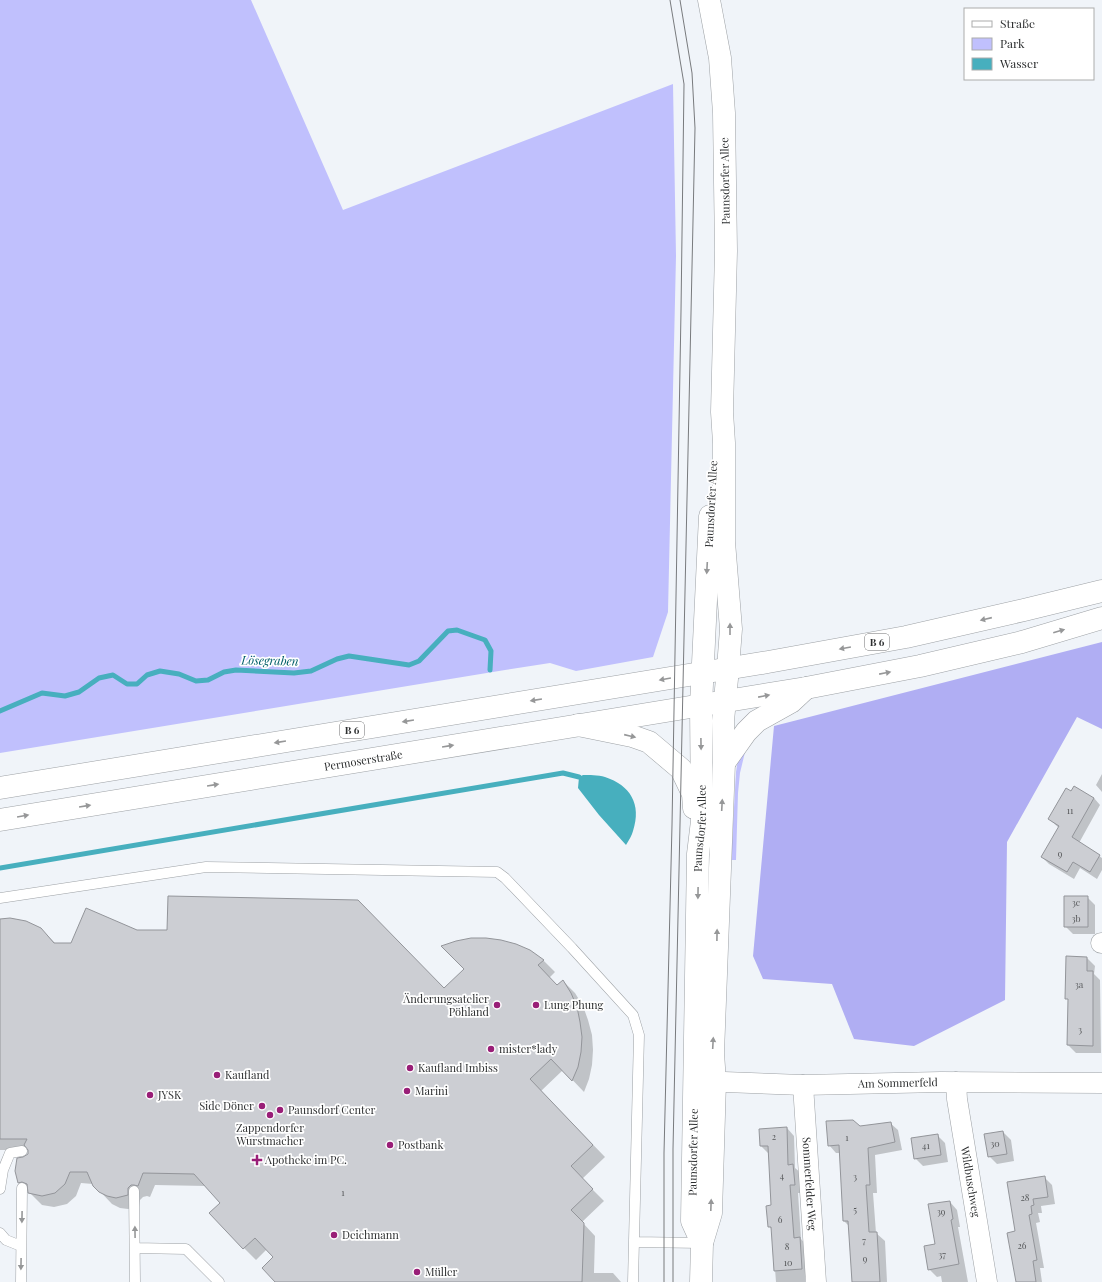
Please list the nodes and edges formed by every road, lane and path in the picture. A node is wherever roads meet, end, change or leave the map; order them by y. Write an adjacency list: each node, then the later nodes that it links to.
1 (709, 0): 2 (main road, Paunsdorfer Allee)
2 (722, 412): 5 (main road, Paunsdorfer Allee, one-way to 2); 6 (main road, Paunsdorfer Allee, one-way to 6)
3 (1102, 591): 5 (main road, B 6, one-way to 5)
4 (1102, 618): 7 (main road, Permoserstraße, one-way to 4)
5 (728, 668): 6 (main road, B 6); 8 (main road, Paunsdorfer Allee)
6 (703, 673): 9 (main road, Paunsdorfer Allee); 12 (main road, B 6, one-way to 12)
7 (806, 688): 8 (main road, Permoserstraße, one-way to 7); 11 (main road)
8 (725, 702): 9 (main road, Permoserstraße); 11 (main road, Paunsdorfer Allee)
9 (701, 705): 10 (main road, Permoserstraße); 14 (main road, Paunsdorfer Allee, one-way to 14)
10 (578, 725): 13 (main road, Permoserstraße, one-way to 10); 14 (main road, one-way to 14)
11 (724, 763): 16 (main road, Paunsdorfer Allee, one-way to 11)
12 (0, 788)
13 (0, 820)
14 (698, 854): 16 (main road, Paunsdorfer Allee, one-way to 16)
15 (0, 898): 25 (lane)
16 (705, 1082): 19 (street, Am Sommerfeld); 26 (main road, Paunsdorfer Allee)
17 (956, 1082): 18 (street, Am Sommerfeld); 19 (street, Am Sommerfeld); 35 (street, Wildbuschweg)
18 (1102, 1083)
19 (803, 1085): 34 (street, Sommerfelder Weg)
20 (22, 1151): 22 (lane)
21 (22, 1188): 27 (lane, one-way to 27)
22 (0, 1189)
23 (134, 1190): 28 (lane, one-way to 23)
24 (0, 1233): 27 (lane)
25 (634, 1242): 26 (lane); 32 (lane)
26 (702, 1243): 33 (main road, Paunsdorfer Allee)
27 (21, 1246): 29 (lane, one-way to 29)
28 (135, 1248): 30 (lane); 31 (lane)
29 (21, 1282)
30 (135, 1282)
31 (219, 1282)
32 (633, 1282)
33 (701, 1282)
34 (816, 1282)
35 (987, 1282)

